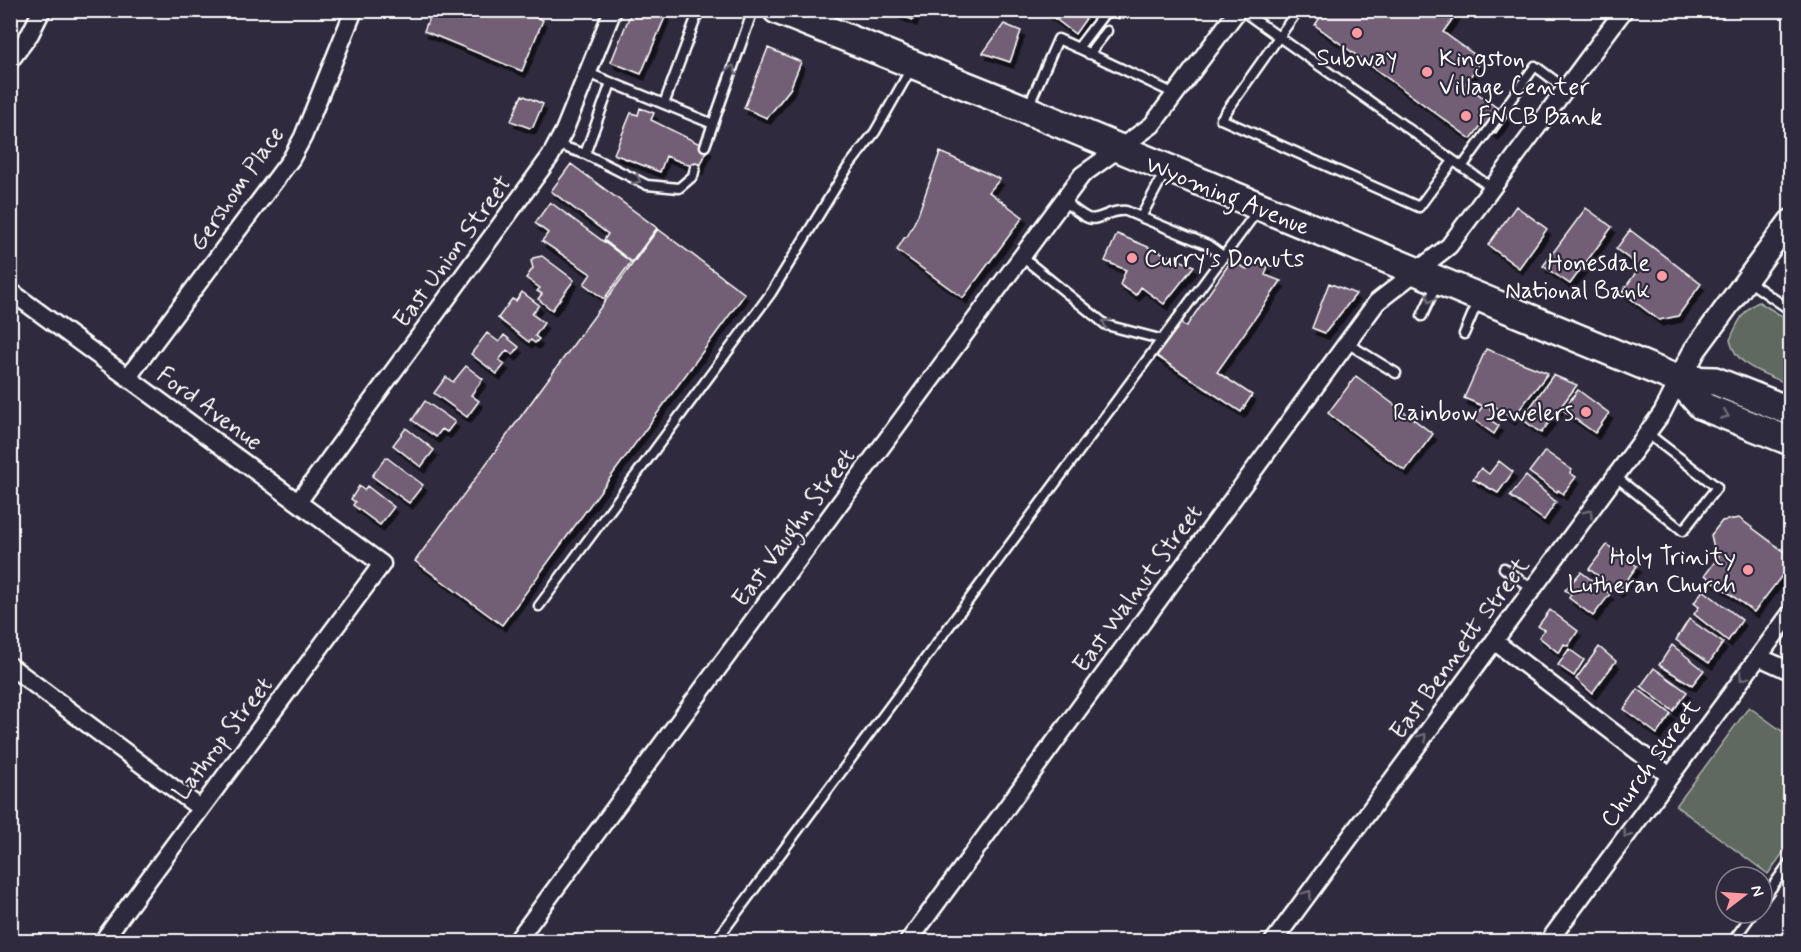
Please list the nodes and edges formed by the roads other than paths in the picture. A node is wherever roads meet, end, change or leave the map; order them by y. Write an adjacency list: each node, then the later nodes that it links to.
1 (42, 10): 16 (street)
2 (354, 10): 50 (street, Gershom Place)
3 (613, 10): 18 (street, East Union Street)
4 (699, 10): 22 (lane)
5 (753, 10): 24 (lane, one-way to 5)
6 (777, 10): 11 (main road, Wyoming Avenue)
7 (1107, 10): 14 (lane)
8 (1239, 10): 13 (lane); 21 (street, East Vaughn Street)
9 (1298, 10): 13 (lane)
10 (1624, 10): 20 (street, East Walnut Street)
11 (824, 19): 17 (main road, Wyoming Avenue)
12 (1107, 31): 15 (lane)
13 (1279, 37): 29 (lane); 29 (lane)
14 (1078, 48): 15 (lane); 23 (lane)
15 (1089, 54): 21 (lane)
16 (10, 61)
17 (912, 66): 23 (main road, Wyoming Avenue); 60 (lane)
18 (588, 73): 19 (lane); 25 (street, East Union Street)
19 (611, 83): 22 (lane); 28 (lane)
20 (1566, 88): 30 (lane); 33 (street, East Walnut Street)
21 (1174, 94): 27 (street, East Vaughn Street)
22 (664, 104): 24 (lane)
23 (1027, 110): 27 (main road, Wyoming Avenue)
24 (713, 124): 26 (lane)
25 (558, 145): 28 (lane); 56 (street, East Union Street)
26 (705, 146)
27 (1117, 150): 32 (main road, Wyoming Avenue); 34 (street, East Vaughn Street)
28 (585, 154): 31 (lane, one-way to 31)
29 (1453, 161): 30 (lane)
30 (1462, 167): 33 (lane)
31 (695, 168)
32 (1166, 170): 35 (main road, Wyoming Avenue); 36 (lane)
33 (1492, 188): 40 (street, East Walnut Street)
34 (1063, 201): 36 (lane); 39 (street, East Vaughn Street)
35 (1259, 208): 38 (lane); 40 (main road, Wyoming Avenue)
36 (1141, 217): 38 (lane)
37 (1791, 221): 41 (street)
38 (1223, 256): 47 (lane)
39 (1022, 257): 47 (lane, one-way to 39); 72 (street, East Vaughn Street)
40 (1426, 276): 43 (main road, Wyoming Avenue); 45 (lane, one-way to 45); 48 (street, East Walnut Street)
41 (1747, 280): 44 (lane); 51 (street)
42 (10, 291): 50 (street, Ford Avenue)
43 (1479, 298): 46 (lane); 51 (main road, Wyoming Avenue)
44 (1791, 310)
45 (1422, 316)
46 (1464, 334)
47 (1160, 339): 73 (lane)
48 (1347, 343): 49 (lane); 74 (street, East Walnut Street)
49 (1396, 373)
50 (128, 377): 56 (street, Ford Avenue)
51 (1679, 380): 52 (main road, Wyoming Avenue); 53 (street, East Bennett Street); 54 (main road, Wyoming Avenue, one-way to 54)
52 (1791, 411)
53 (1647, 434): 55 (street, East Bennett Street); 55 (lane)
54 (1791, 441)
55 (1615, 477): 59 (street, East Bennett Street, one-way to 55)
56 (298, 502): 57 (street, Ford Avenue)
57 (382, 564): 67 (street, Lathrop Street)
58 (1504, 568): 59 (lane)
59 (1532, 589): 62 (street, East Bennett Street)
60 (539, 606)
61 (1791, 614): 63 (street, Church Street)
62 (1494, 641): 66 (street); 75 (street, East Bennett Street, one-way to 62)
63 (1759, 657): 65 (street); 66 (street, Church Street, one-way to 66)
64 (10, 666): 67 (street)
65 (1791, 671)
66 (1670, 776): 76 (street, Church Street, one-way to 76)
67 (200, 808): 71 (street, Lathrop Street)
68 (1791, 862): 69 (lane)
69 (1774, 885)
70 (1744, 925): 77 (lane)
71 (102, 942)
72 (516, 942)
73 (715, 942)
74 (908, 942)
75 (1273, 942)
76 (1548, 942)
77 (1732, 942)

